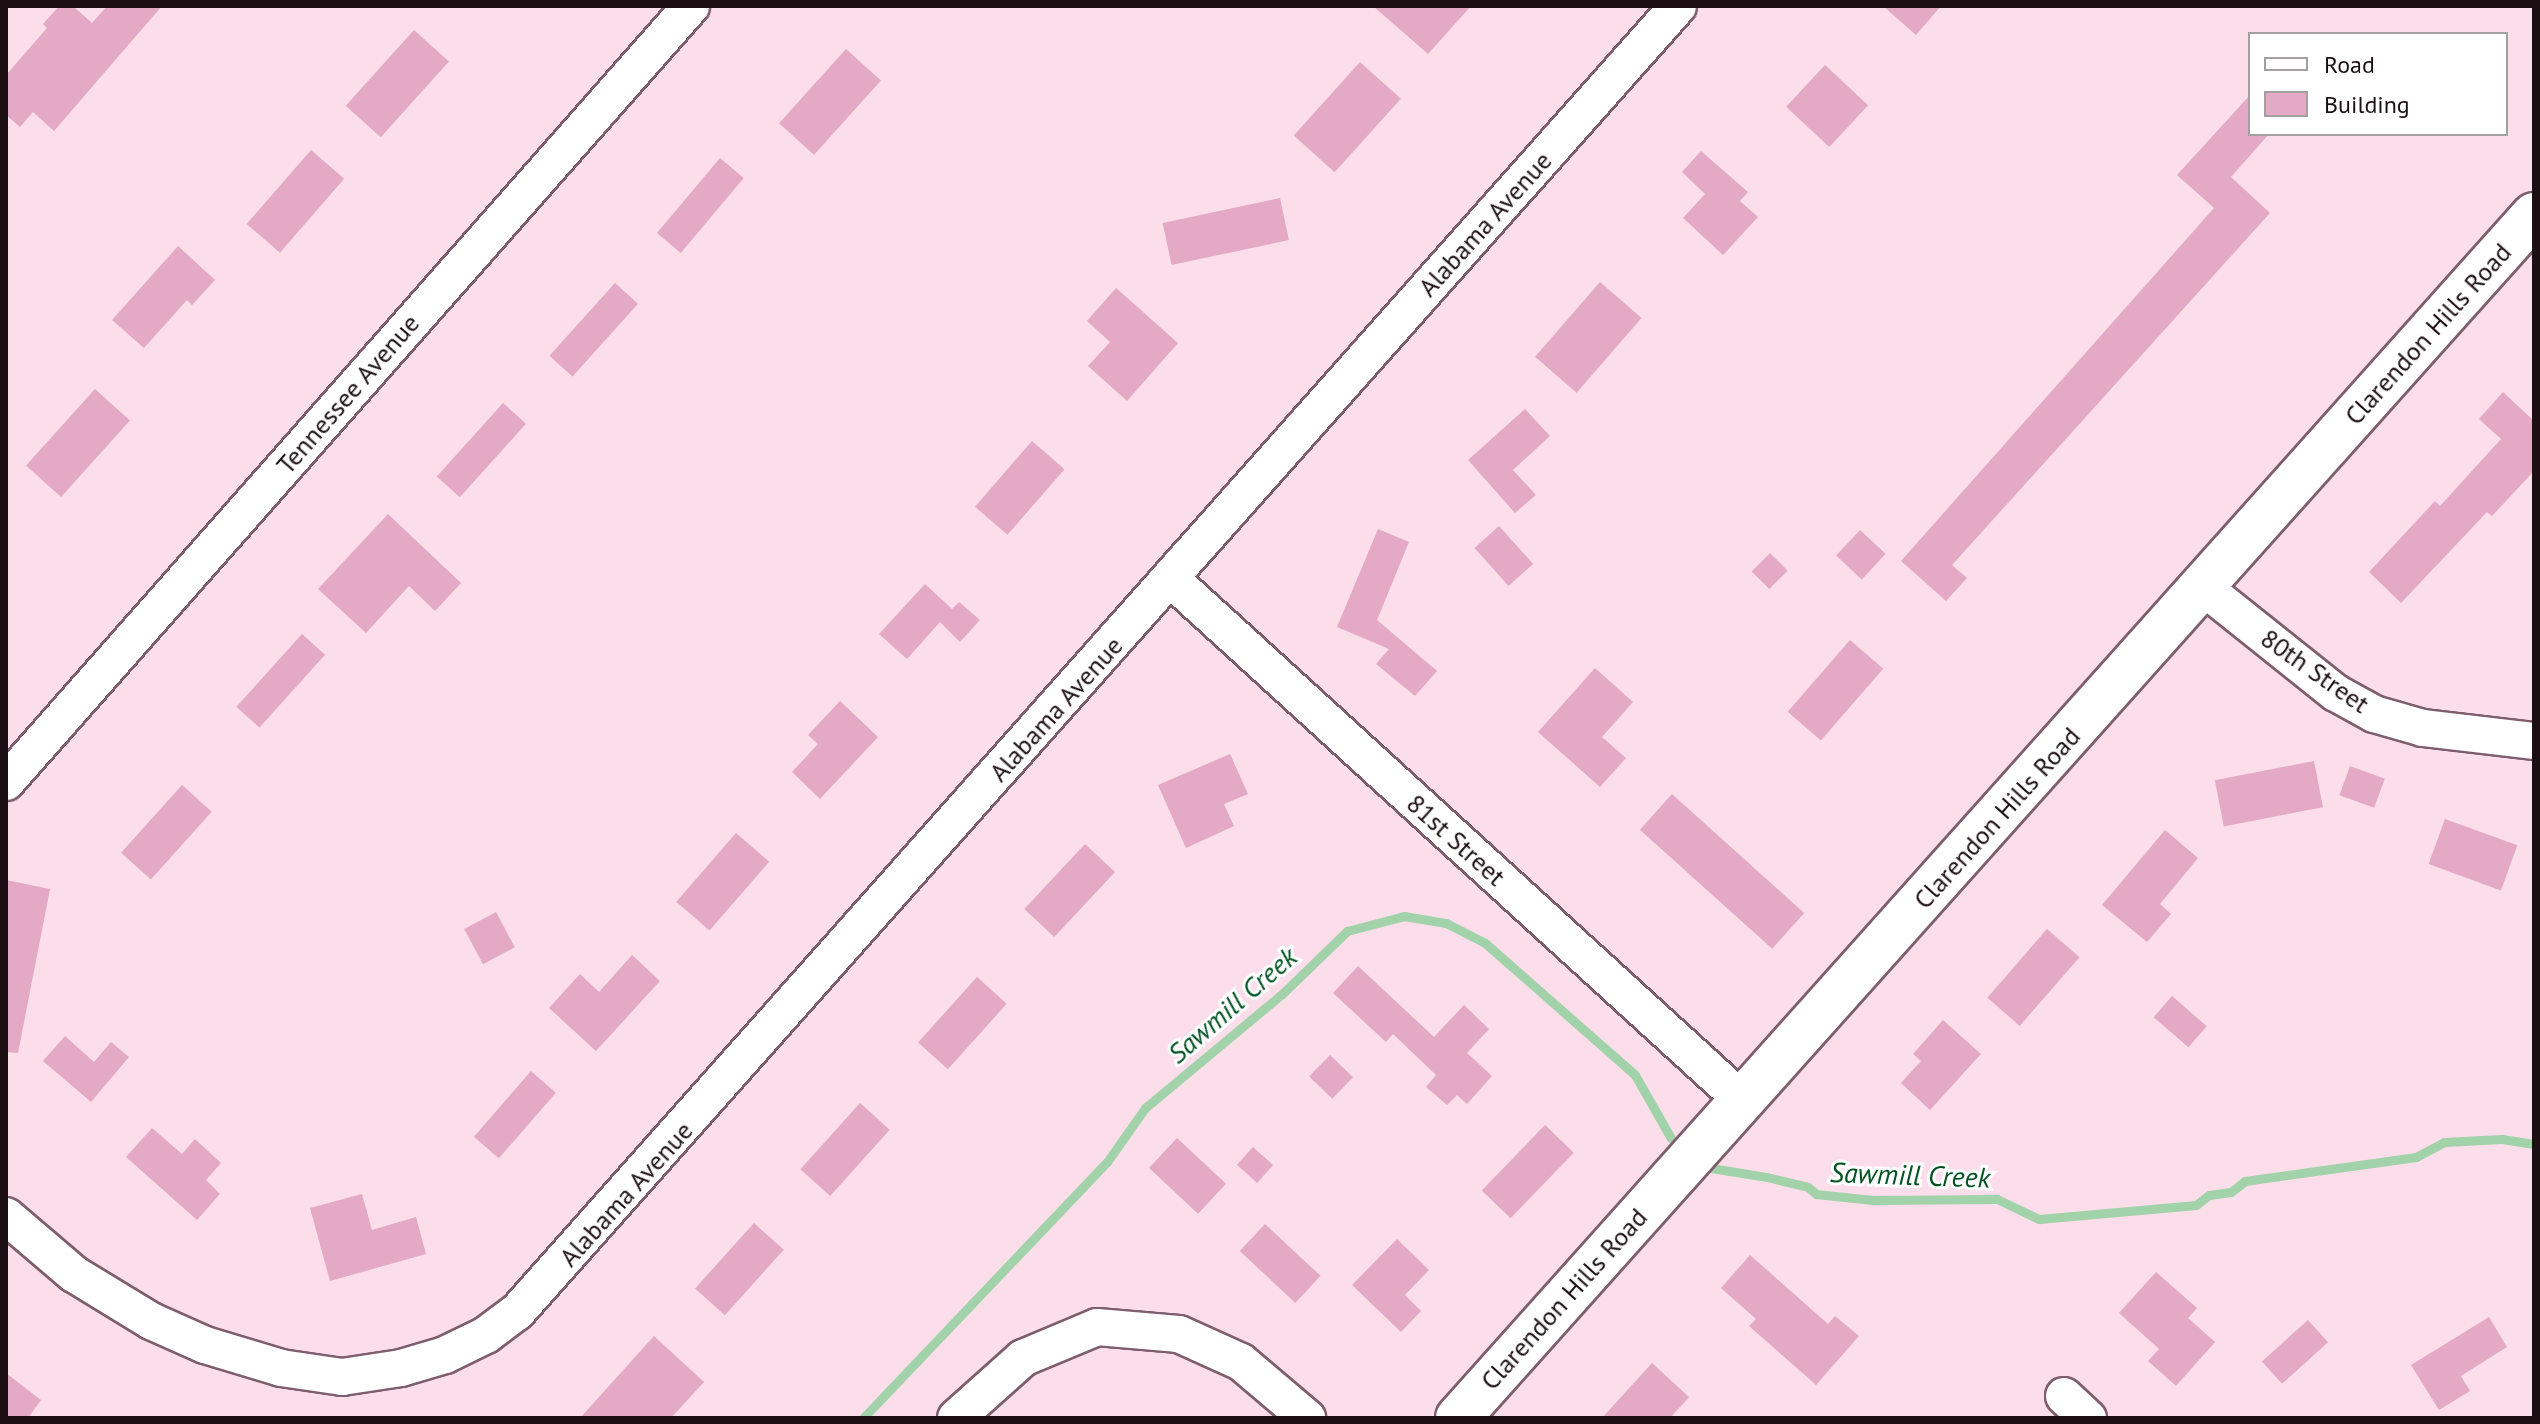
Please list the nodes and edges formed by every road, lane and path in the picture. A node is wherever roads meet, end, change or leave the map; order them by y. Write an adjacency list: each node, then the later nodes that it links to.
1 (691, 6): 7 (street, Tennessee Avenue)
2 (1678, 6): 4 (street, Alabama Avenue)
3 (2534, 215): 5 (street, Clarendon Hills Road)
4 (1171, 579): 8 (street, 81st Street); 9 (street, Alabama Avenue)
5 (2203, 587): 6 (street, 80th Street); 8 (street, Clarendon Hills Road)
6 (2534, 741)
7 (6, 782)
8 (1742, 1100): 12 (street, Clarendon Hills Road)
9 (6, 1216)
10 (956, 1418): 11 (street)
11 (1307, 1418)
12 (1458, 1418)

